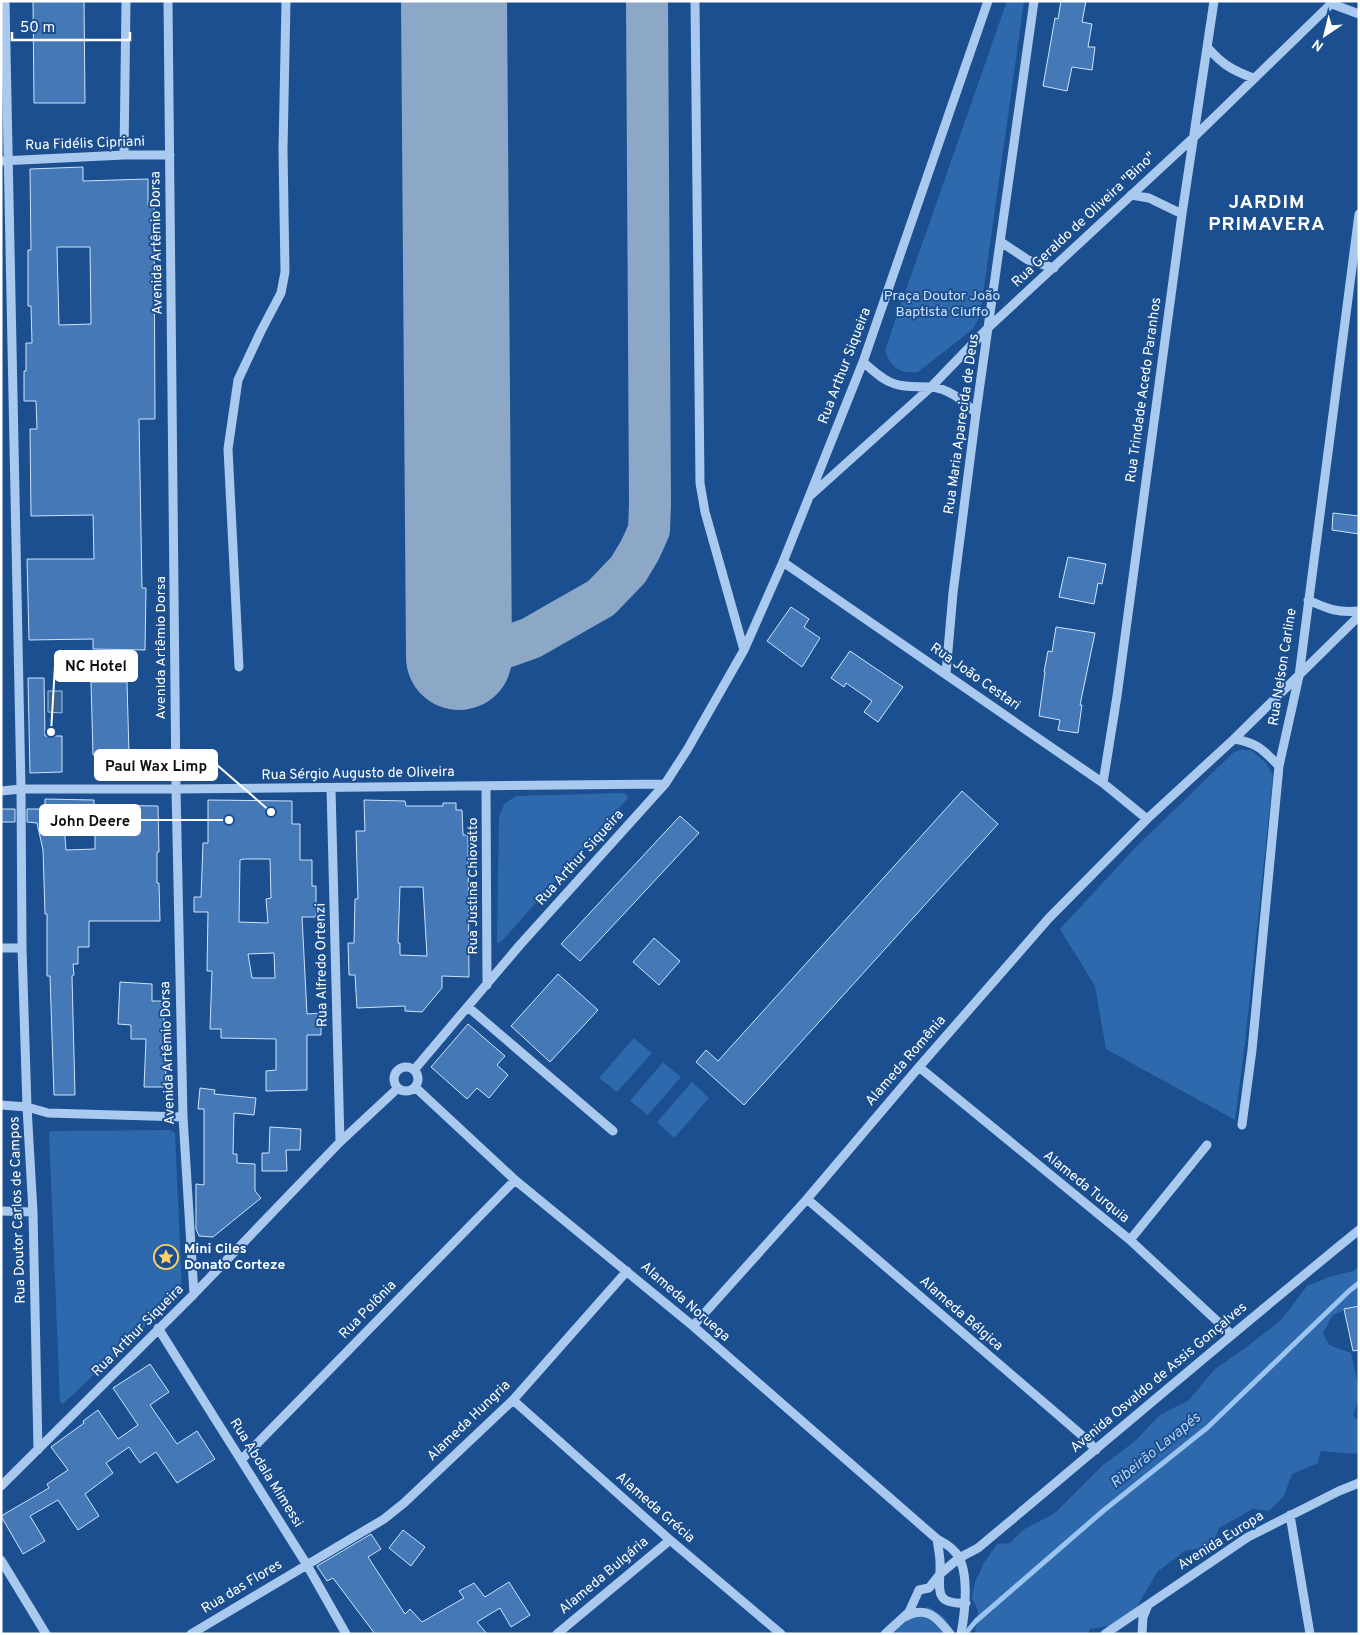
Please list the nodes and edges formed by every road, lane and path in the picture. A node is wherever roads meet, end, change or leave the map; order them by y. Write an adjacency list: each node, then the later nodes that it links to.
1 (5, 1): 16 (street, Rua Doutor Carlos de Campos)
2 (126, 1): 14 (street)
3 (168, 1): 15 (street, Avenida Artêmio Dorsa)
4 (286, 1): 32 (street)
5 (695, 1): 31 (street)
6 (988, 1): 23 (street, Rua Arthur Siqueira)
7 (1034, 1): 20 (street, Rua Maria Aparecida de Deus)
8 (1214, 1): 11 (street, Rua Trindade Acedo Paranhos)
9 (1333, 3): 10 (street); 12 (street, Rua Geraldo de Oliveira "Bino")
10 (1359, 14)
11 (1208, 48): 12 (street); 13 (street, Rua Trindade Acedo Paranhos)
12 (1253, 78): 13 (street, Rua Geraldo de Oliveira "Bino")
13 (1193, 138): 17 (street, Rua Geraldo de Oliveira "Bino"); 18 (street, Rua Trindade Acedo Paranhos)
14 (124, 155): 15 (street, Rua Fidélis Cipriani); 16 (street, Rua Fidélis Cipriani)
15 (170, 155): 42 (street, Avenida Artêmio Dorsa)
16 (4, 161): 41 (street, Rua Doutor Carlos de Campos)
17 (1131, 194): 18 (street); 21 (street, Rua Geraldo de Oliveira "Bino")
18 (1182, 214): 37 (street, Rua Trindade Acedo Paranhos)
19 (1359, 214): 28 (street, Rua Nelson Carline)
20 (1001, 242): 21 (street); 22 (street, Rua Maria Aparecida de Deus)
21 (1054, 268): 22 (street, Rua Geraldo de Oliveira "Bino")
22 (990, 326): 24 (street, Rua Geraldo de Oliveira "Bino"); 25 (street, Rua Maria Aparecida de Deus)
23 (863, 362): 24 (street); 26 (street, Rua Arthur Siqueira)
24 (930, 387): 25 (street); 26 (street, Rua Geraldo de Oliveira "Bino")
25 (976, 413): 33 (street, Rua Maria Aparecida de Deus)
26 (808, 498): 27 (street, Rua Arthur Siqueira)
27 (784, 562): 31 (street, Rua Arthur Siqueira); 33 (street, Rua João Cestari)
28 (1308, 600): 29 (street); 34 (street, Rua Nelson Carline)
29 (1359, 612)
30 (1359, 616): 34 (street, Alameda Romênia)
31 (744, 650): 38 (street, Rua Arthur Siqueira)
32 (239, 667)
33 (946, 673): 37 (street, Rua João Cestari)
34 (1299, 676): 35 (street, Alameda Romênia); 36 (street, Rua Nelson Carline)
35 (1234, 739): 36 (street); 44 (street, Alameda Romênia)
36 (1279, 766): 56 (street, Rua Nelson Carline)
37 (1103, 783): 44 (street, Rua João Cestari)
38 (665, 784): 39 (street, Rua Sérgio Augusto de Oliveira); 47 (street, Rua Arthur Siqueira)
39 (486, 786): 40 (street, Rua Sérgio Augusto de Oliveira); 47 (street, Rua Justina Chiovatto)
40 (331, 788): 42 (street, Rua Sérgio Augusto de Oliveira); 58 (street, Rua Alfredo Ortenzi)
41 (21, 789): 42 (street, Rua Sérgio Augusto de Oliveira); 43 (street, Rua Sérgio Augusto de Oliveira); 46 (street, Rua Doutor Carlos de Campos)
42 (176, 790): 55 (street, Avenida Artêmio Dorsa)
43 (1, 791)
44 (1147, 820): 49 (street, Alameda Romênia)
45 (1, 948): 46 (street)
46 (22, 948): 54 (street, Rua Doutor Carlos de Campos)
47 (487, 985): 48 (street, Rua Arthur Siqueira)
48 (468, 1007): 50 (street, Rua Arthur Siqueira); 57 (street)
49 (918, 1067): 61 (street, Alameda Romênia); 65 (street, Alameda Turquia)
50 (414, 1070): 51 (street); 52 (street)
51 (415, 1087): 52 (street); 60 (street, Alameda Noruega)
52 (398, 1088): 58 (street, Rua Arthur Siqueira)
53 (1, 1105): 54 (street)
54 (28, 1107): 55 (street); 63 (street, Rua Doutor Carlos de Campos)
55 (183, 1117): 67 (street, Avenida Artêmio Dorsa)
56 (1242, 1125)
57 (613, 1131)
58 (340, 1142): 67 (street, Rua Arthur Siqueira)
59 (1207, 1145): 65 (street)
60 (516, 1180): 66 (street, Alameda Noruega); 74 (street, Rua Polônia)
61 (807, 1199): 68 (street, Alameda Romênia); 73 (street, Alameda Bélgica)
62 (1, 1211): 63 (street)
63 (33, 1212): 72 (street, Rua Doutor Carlos de Campos)
64 (1359, 1230): 70 (street, Avenida Osvaldo de Assis Gonçalves)
65 (1130, 1240): 70 (street, Alameda Turquia)
66 (627, 1271): 68 (street, Alameda Noruega); 71 (street, Alameda Hungria)
67 (194, 1294): 69 (street, Rua Arthur Siqueira)
68 (693, 1326): 78 (street, Alameda Noruega)
69 (158, 1328): 72 (street, Rua Arthur Siqueira); 74 (street, Rua Abdala Mimessi)
70 (1231, 1334): 73 (street, Avenida Osvaldo de Assis Gonçalves)
71 (513, 1400): 79 (street, Alameda Grécia); 83 (street, Alameda Hungria)
72 (38, 1450): 76 (street, Rua Arthur Siqueira)
73 (1096, 1450): 80 (street, Avenida Osvaldo de Assis Gonçalves)
74 (241, 1460): 83 (street, Rua Abdala Mimessi)
75 (1359, 1483): 77 (street, Avenida Europa)
76 (1, 1486)
77 (1290, 1515): 87 (street, Avenida Europa); 99 (street)
78 (937, 1539): 81 (street, Alameda Noruega); 85 (street)
79 (670, 1540): 93 (street, Alameda Bulgária); 94 (street, Alameda Grécia)
80 (978, 1548): 81 (street, Avenida Osvaldo de Assis Gonçalves); 84 (street, Avenida Osvaldo de Assis Gonçalves)
81 (959, 1558): 84 (street); 85 (street, Avenida Osvaldo de Assis Gonçalves)
82 (1, 1560): 90 (street)
83 (307, 1564): 91 (street, Rua das Flores); 92 (street, Rua Abdala Mimessi)
84 (963, 1570): 86 (street)
85 (940, 1574): 86 (street); 88 (street, Avenida Osvaldo de Assis Gonçalves)
86 (966, 1603): 89 (street)
87 (1149, 1605): 97 (street, Avenida Europa); 98 (street)
88 (905, 1618): 95 (street, Avenida Osvaldo de Assis Gonçalves); 96 (street)
89 (962, 1632)
90 (46, 1634)
91 (191, 1634)
92 (346, 1634)
93 (556, 1634)
94 (781, 1634)
95 (885, 1634)
96 (950, 1634)
97 (1105, 1634)
98 (1142, 1634)
99 (1310, 1634)

